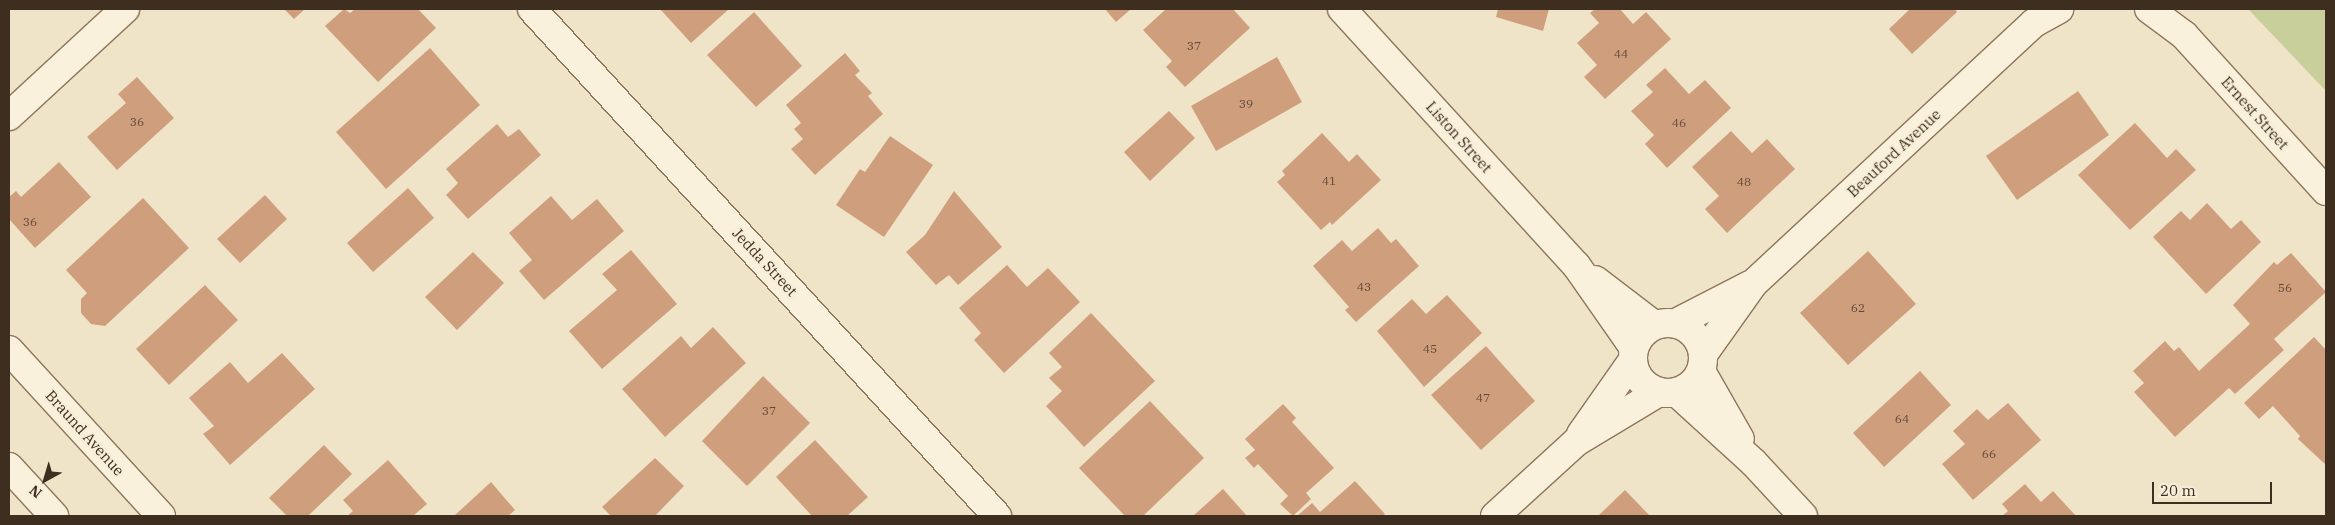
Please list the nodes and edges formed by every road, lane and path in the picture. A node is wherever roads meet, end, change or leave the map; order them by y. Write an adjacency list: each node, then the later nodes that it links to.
1 (126, 9): 9 (street)
2 (532, 9): 23 (street, Jedda Street)
3 (1342, 9): 11 (street, Liston Street)
4 (2059, 9): 7 (street, Beauford Avenue)
5 (2149, 9): 8 (street, Ernest Street)
6 (2169, 9): 8 (street, Ernest Street)
7 (2039, 16): 12 (street, Beauford Avenue)
8 (2184, 35): 10 (street, Ernest Street)
9 (9, 116)
10 (2326, 191)
11 (1576, 266): 13 (street, Liston Street); 15 (street, Liston Street)
12 (1754, 283): 13 (street, Beauford Avenue); 16 (street, Beauford Avenue)
13 (1665, 324): 15 (street); 16 (street)
14 (9, 350): 22 (street, Braund Avenue)
15 (1633, 354): 17 (street); 18 (street)
16 (1702, 362): 17 (street); 19 (street)
17 (1668, 392): 18 (street); 19 (street)
18 (1576, 442): 24 (street)
19 (1754, 463): 25 (street)
20 (9, 467): 21 (street)
21 (54, 516)
22 (161, 516)
23 (997, 516)
24 (1495, 516)
25 (1803, 516)

